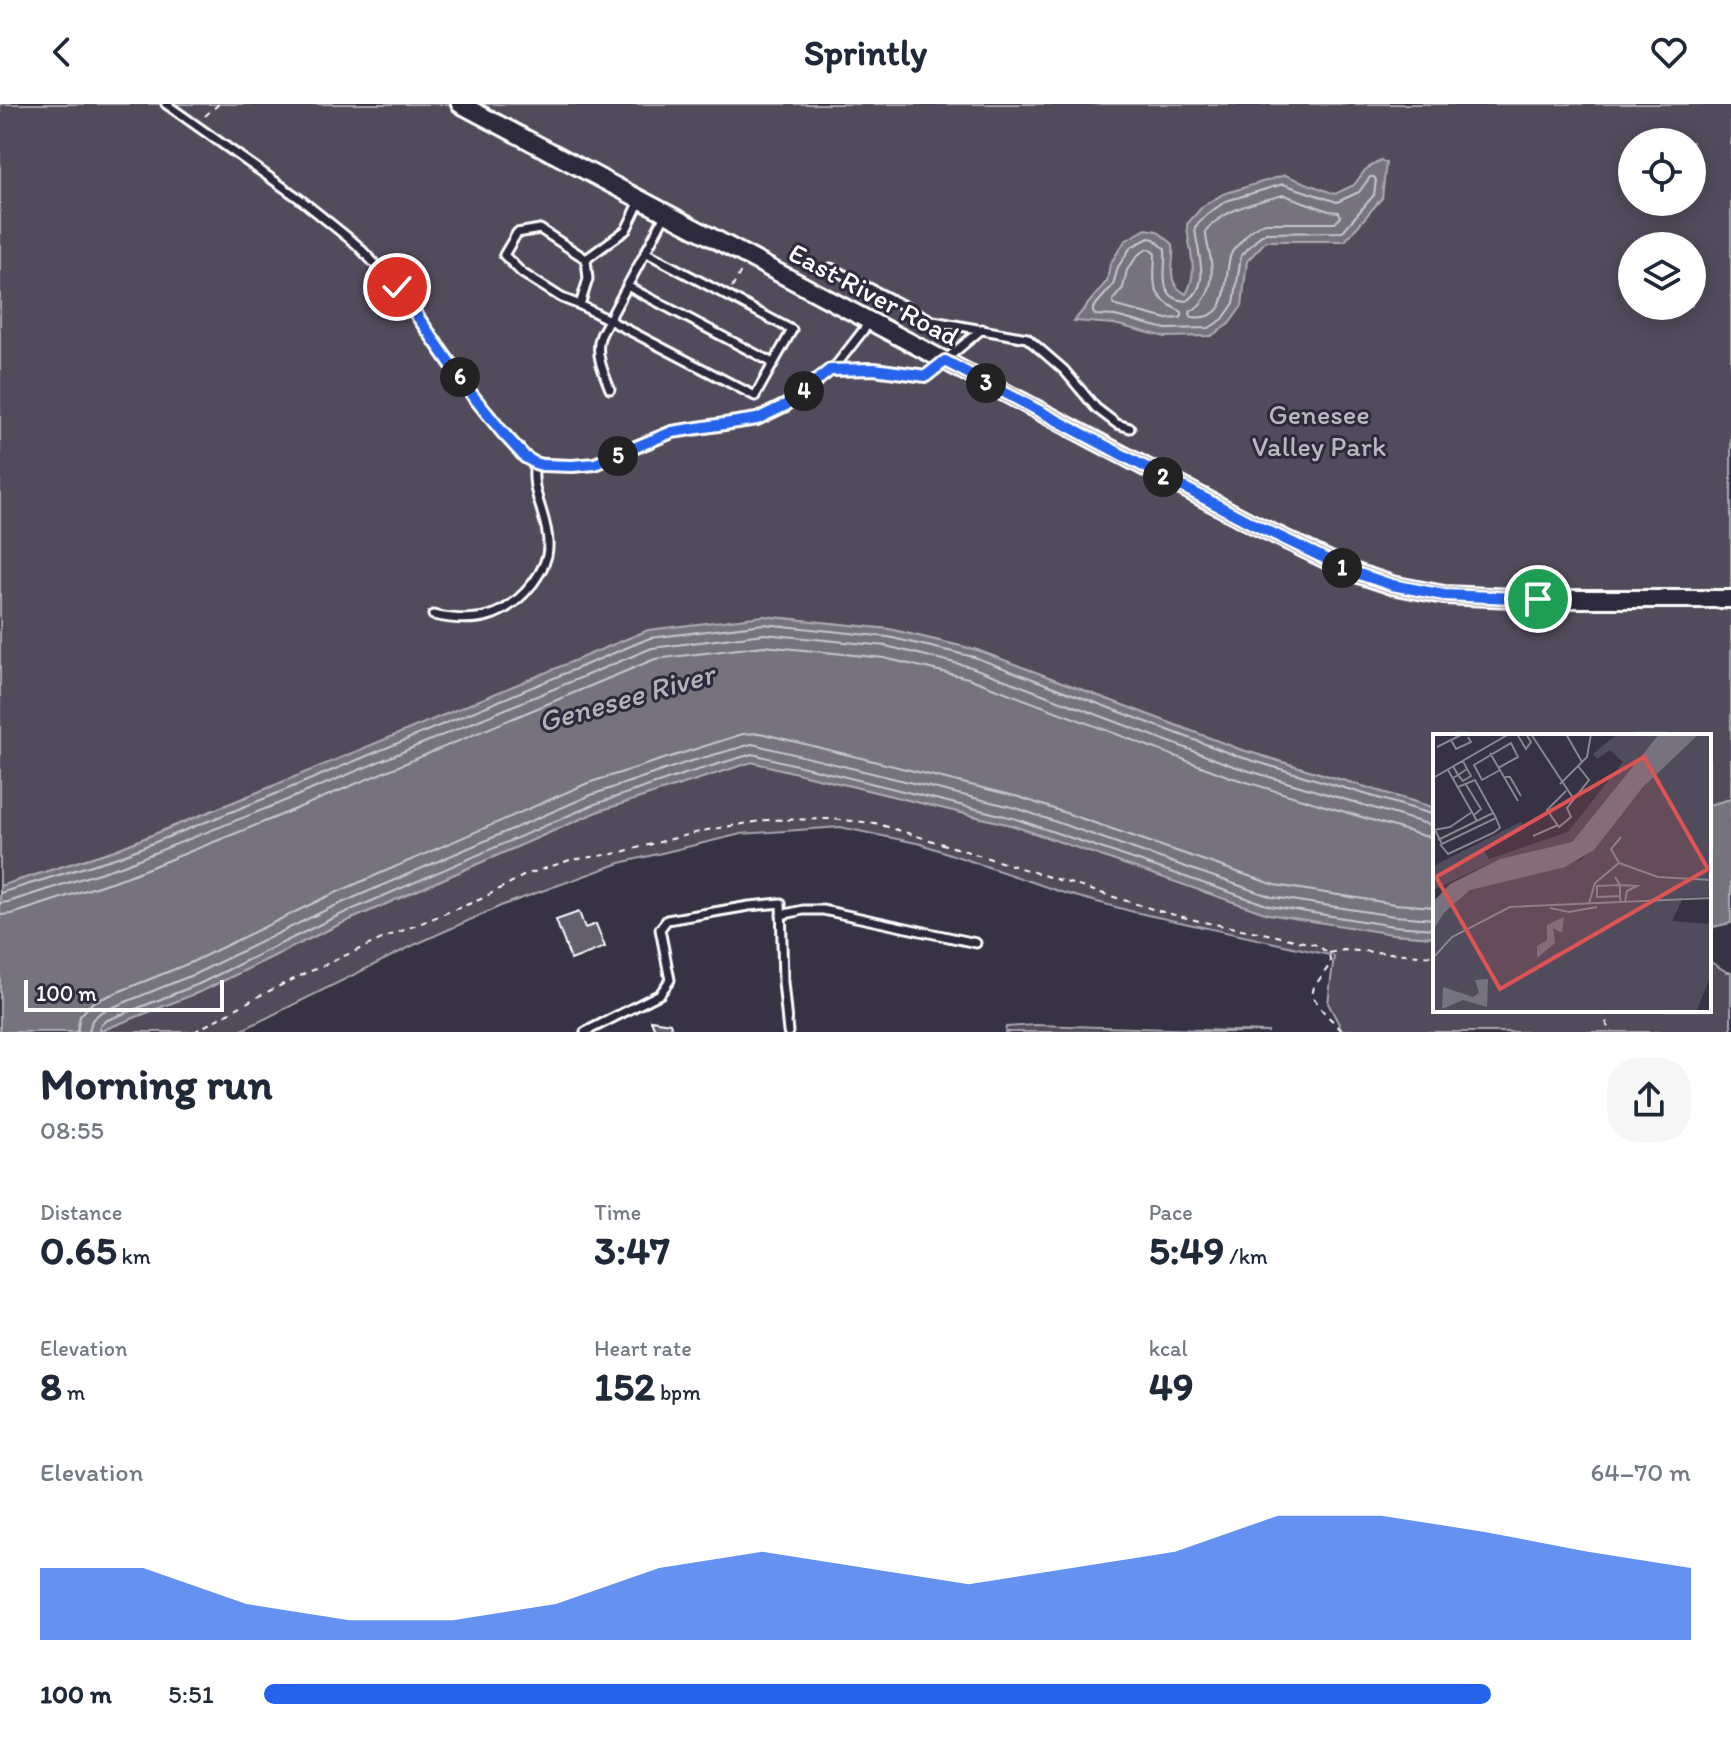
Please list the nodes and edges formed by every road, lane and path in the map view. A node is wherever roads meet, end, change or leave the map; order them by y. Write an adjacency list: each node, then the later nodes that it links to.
1 (166, 104): 4 (lane)
2 (219, 104): 4 (path)
3 (460, 104): 5 (street, East River Road)
4 (197, 125): 22 (lane)
5 (641, 199): 6 (street, East River Road); 8 (lane)
6 (666, 213): 7 (lane); 15 (street, East River Road)
7 (645, 252): 12 (lane); 18 (lane)
8 (586, 259): 13 (lane); 13 (lane)
9 (745, 264): 11 (path)
10 (831, 268): 16 (lane)
11 (737, 280)
12 (627, 286): 14 (lane); 18 (lane)
13 (580, 305): 14 (lane)
14 (609, 320): 18 (lane); 20 (lane)
15 (870, 321): 17 (street, East River Road); 19 (lane)
16 (982, 329): 17 (lane); 21 (lane)
17 (945, 361): 19 (lane); 23 (street, East River Road)
18 (773, 363)
19 (830, 370): 22 (lane)
20 (610, 389)
21 (1130, 428)
22 (535, 463): 24 (lane)
23 (1731, 599)
24 (433, 615)
25 (781, 915): 26 (lane); 30 (lane); 31 (lane)
26 (976, 943)
27 (1328, 953): 28 (path)
28 (1433, 956)
29 (1604, 1012): 32 (path)
30 (587, 1032)
31 (788, 1032)
32 (1609, 1032)

